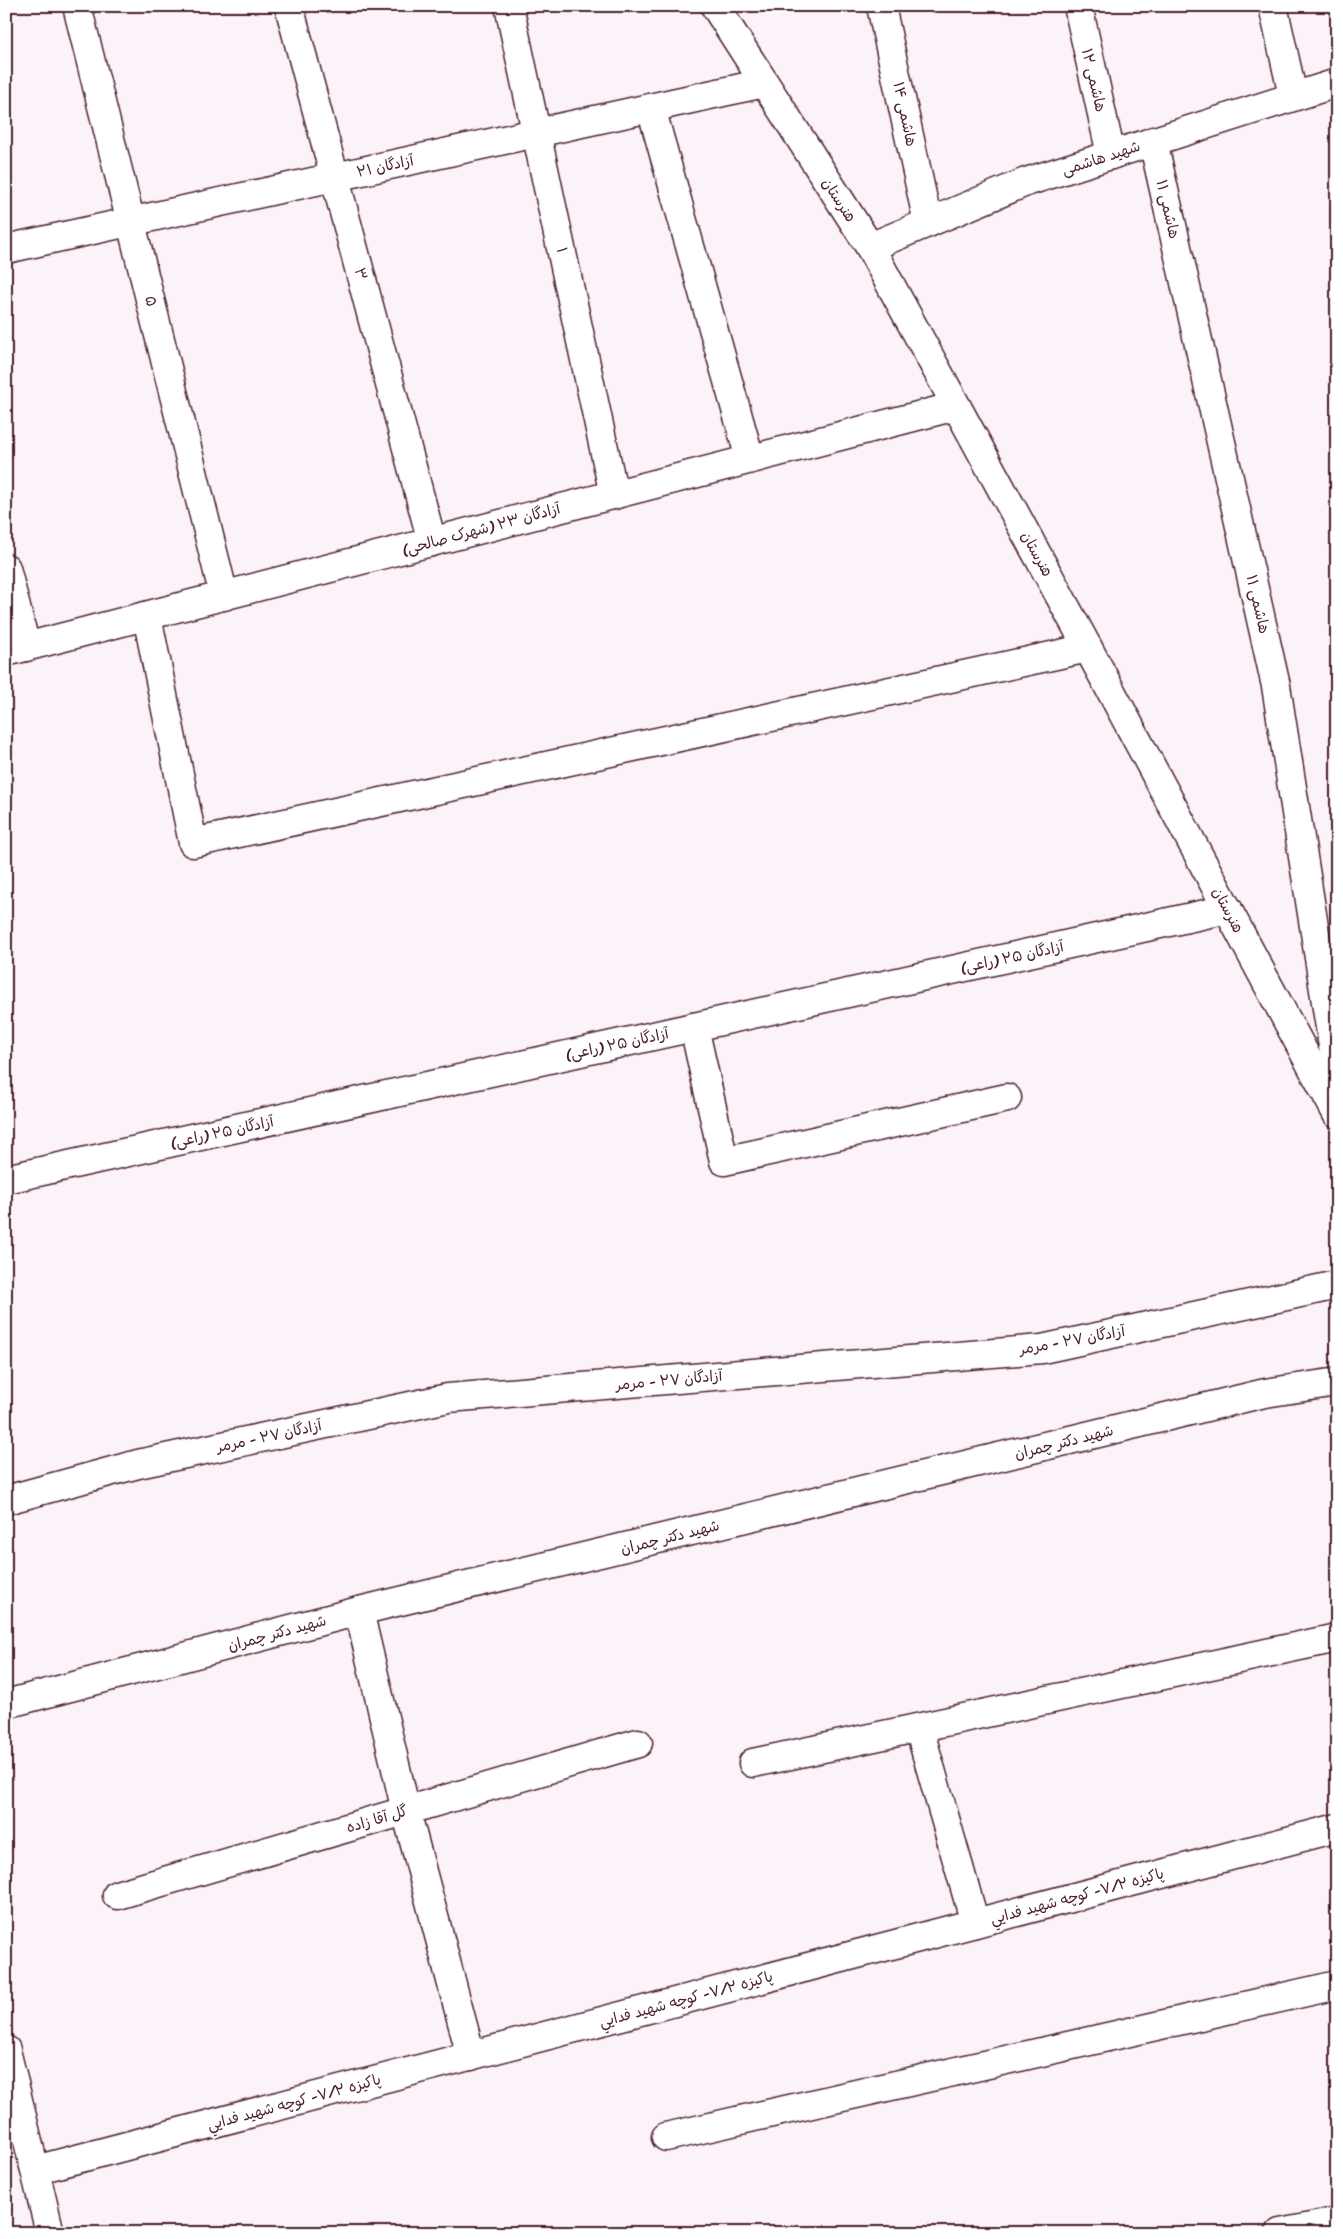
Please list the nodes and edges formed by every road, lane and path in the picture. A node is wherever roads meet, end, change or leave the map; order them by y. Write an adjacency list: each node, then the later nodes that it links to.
1 (77, 6): 16 (street, ۵)
2 (290, 6): 15 (street, ۳)
3 (510, 6): 12 (street, ۱)
4 (715, 6): 8 (street, هنرستان)
5 (881, 6): 17 (street, هاشمی ۱۴)
6 (1078, 6): 14 (street, هاشمی ۱۲)
7 (1273, 6): 10 (street)
8 (764, 83): 11 (street, آزادگان ۲۱); 18 (street, هنرستان)
9 (1337, 83): 10 (street, شهید هاشمی)
10 (1293, 96): 13 (street, شهید هاشمی)
11 (651, 108): 12 (street, آزادگان ۲۱); 21 (street)
12 (537, 133): 15 (street, آزادگان ۲۱); 22 (street, ۱)
13 (1153, 141): 14 (street, شهید هاشمی); 31 (street, هاشمی ۱۱)
14 (1111, 154): 17 (street, شهید هاشمی)
15 (335, 176): 16 (street, آزادگان ۲۱); 23 (street, ۳)
16 (131, 221): 19 (street, آزادگان ۲۱); 25 (street, ۵)
17 (928, 222): 18 (street, شهید هاشمی)
18 (870, 247): 20 (street, هنرستان)
19 (6, 249)
20 (956, 406): 21 (street, آزادگان ۲۳ (شهرک صالحی)); 27 (street, هنرستان)
21 (750, 459): 22 (street, آزادگان ۲۳ (شهرک صالحی))
22 (614, 494): 23 (street, آزادگان ۲۳ (شهرک صالحی))
23 (432, 542): 25 (street, آزادگان ۲۳ (شهرک صالحی))
24 (6, 568): 28 (street)
25 (224, 596): 26 (street, آزادگان ۲۳ (شهرک صالحی))
26 (147, 616): 27 (street); 28 (street, آزادگان ۲۳ (شهرک صالحی))
27 (1088, 648): 29 (street, هنرستان)
28 (16, 650)
29 (1228, 909): 30 (street, آزادگان ۲۵ (راعی)); 33 (street, هنرستان)
30 (694, 1027): 32 (street); 34 (street, آزادگان ۲۵ (راعی))
31 (1337, 1072)
32 (1007, 1098)
33 (1337, 1114)
34 (6, 1179)
35 (1337, 1285): 37 (street, آزادگان ۲۷ - مرمر)
36 (1337, 1382): 38 (street, شهید دکتر چمران)
37 (6, 1500)
38 (359, 1612): 40 (street, شهید دکتر چمران); 44 (street)
39 (1337, 1638): 41 (street)
40 (6, 1704)
41 (919, 1728): 43 (street); 47 (street)
42 (638, 1743): 44 (street, گل آقا زاده)
43 (752, 1763)
44 (406, 1811): 46 (street, گل آقا زاده); 50 (street)
45 (1337, 1828): 47 (street, پاکیزه ۷/۲- كوچه شهيد فدايي)
46 (116, 1895)
47 (975, 1923): 50 (street, پاکیزه ۷/۲- كوچه شهيد فدايي)
48 (1337, 1984): 51 (street)
49 (6, 2050): 52 (street)
50 (471, 2056): 52 (street, پاکیزه ۷/۲- كوچه شهيد فدايي)
51 (666, 2137)
52 (35, 2170): 54 (street)
53 (1337, 2222): 55 (street)
54 (50, 2233)
55 (1280, 2233)

